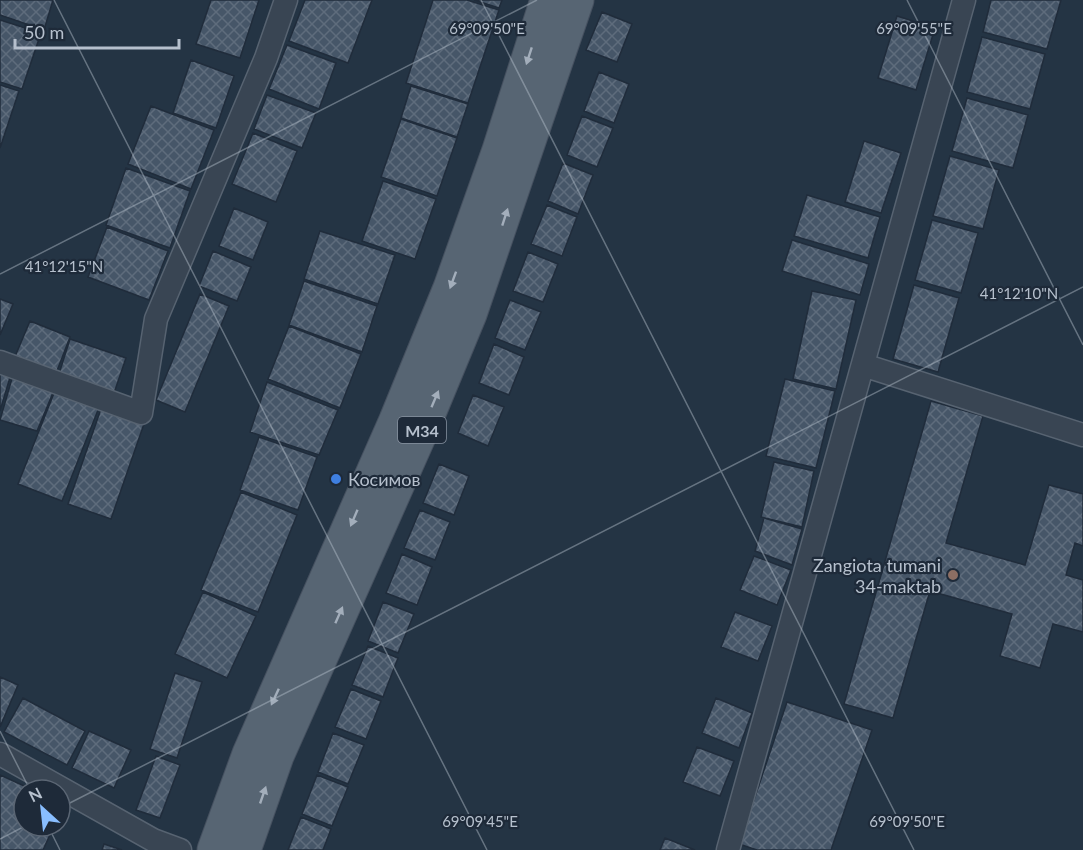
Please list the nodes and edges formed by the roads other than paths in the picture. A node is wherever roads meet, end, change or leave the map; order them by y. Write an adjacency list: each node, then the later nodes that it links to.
1 (286, 0): 5 (street)
2 (547, 0): 10 (main road, M34, one-way to 10)
3 (577, 0): 11 (main road, M34, one-way to 3)
4 (964, 0): 6 (street)
5 (0, 362)
6 (863, 365): 7 (street); 12 (street)
7 (1083, 435)
8 (0, 754): 9 (street)
9 (180, 850)
10 (214, 850)
11 (244, 850)
12 (728, 850)

